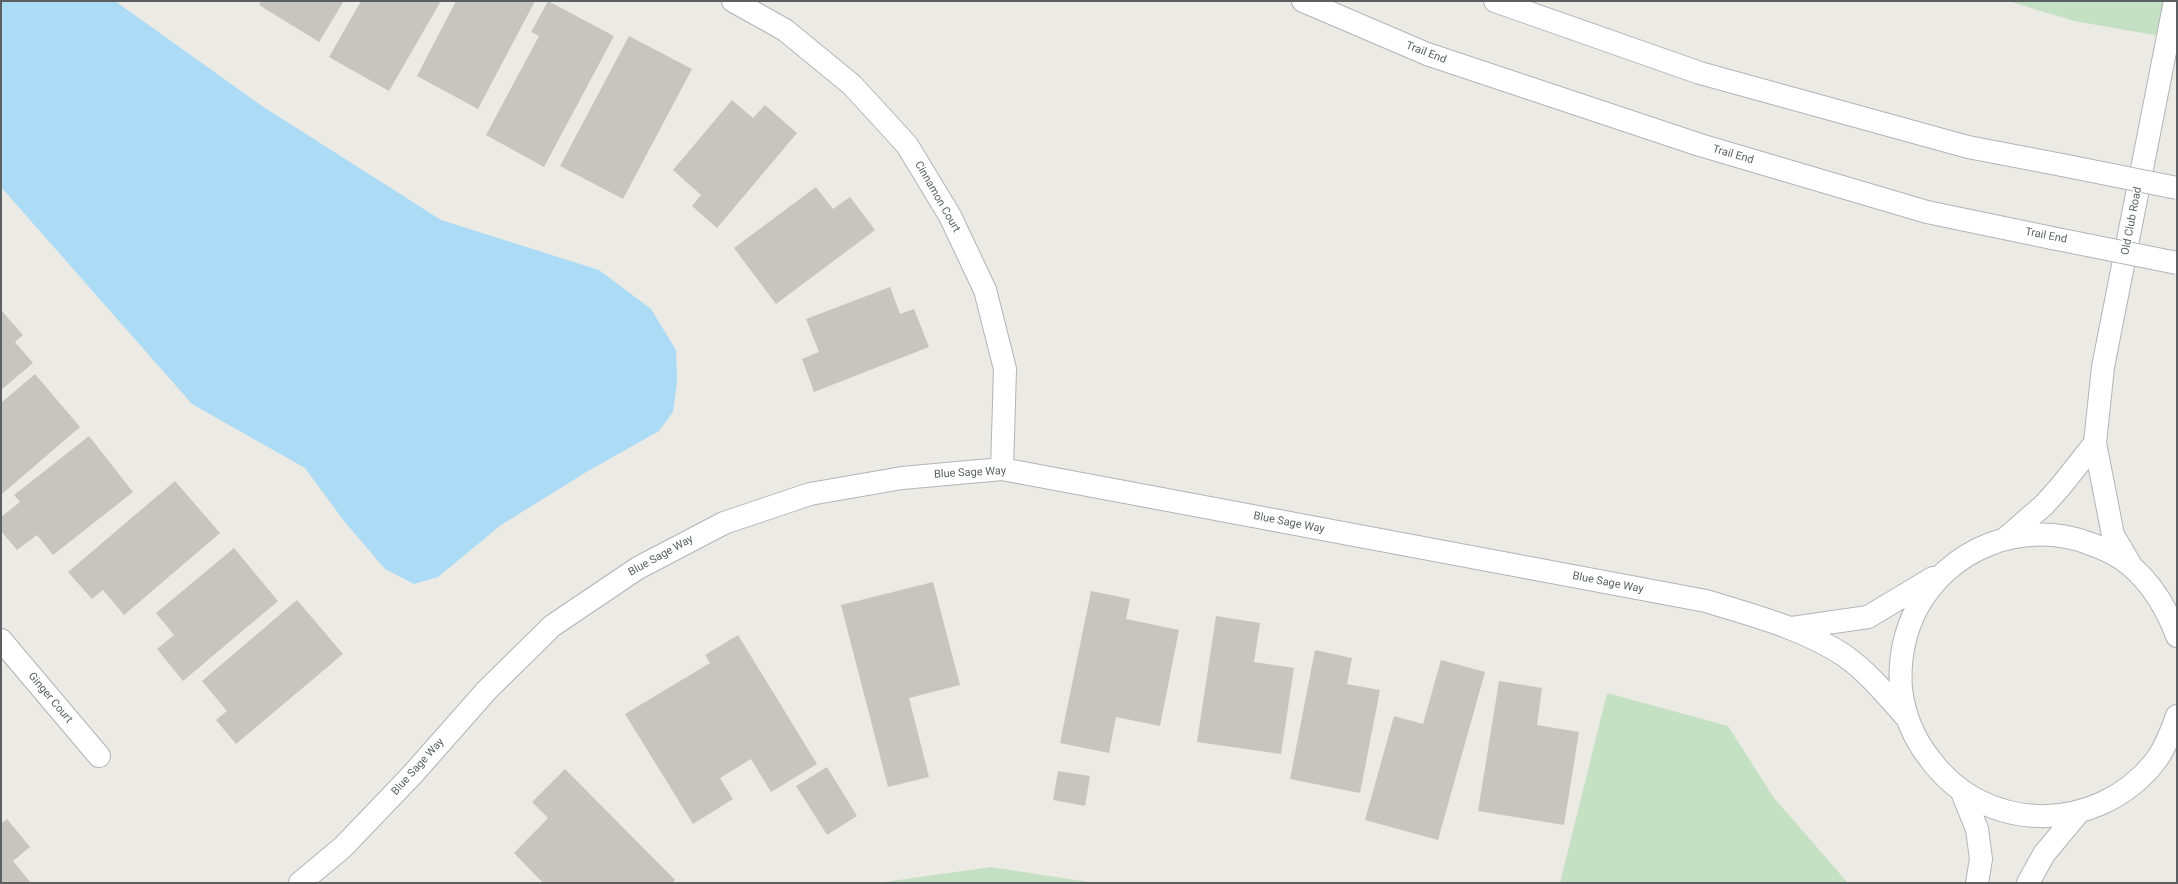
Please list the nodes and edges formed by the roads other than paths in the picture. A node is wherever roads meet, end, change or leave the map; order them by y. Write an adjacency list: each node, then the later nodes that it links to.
1 (733, 1): 8 (street, Cinnamon Court)
2 (1303, 1): 6 (street, Trail End, bridge)
3 (1495, 1): 5 (street, bridge)
4 (2175, 1): 7 (street, Old Club Road)
5 (2177, 188)
6 (2177, 263)
7 (2095, 443): 9 (street); 10 (street, Old Club Road)
8 (1002, 469): 12 (street, Blue Sage Way); 22 (street, Blue Sage Way)
9 (2006, 538): 10 (street); 11 (street)
10 (2130, 565): 13 (street)
11 (1947, 570): 12 (street, Blue Sage Way); 16 (street)
12 (1792, 628): 16 (street, Blue Sage Way)
13 (2177, 636)
14 (1, 640): 18 (street, Ginger Court)
15 (2177, 716): 19 (street)
16 (1908, 719): 20 (street)
17 (2177, 751): 19 (street)
18 (99, 756)
19 (2133, 784): 21 (street)
20 (1962, 792): 21 (street); 23 (street)
21 (2079, 812): 24 (street)
22 (300, 883)
23 (1977, 883)
24 (2028, 883)

